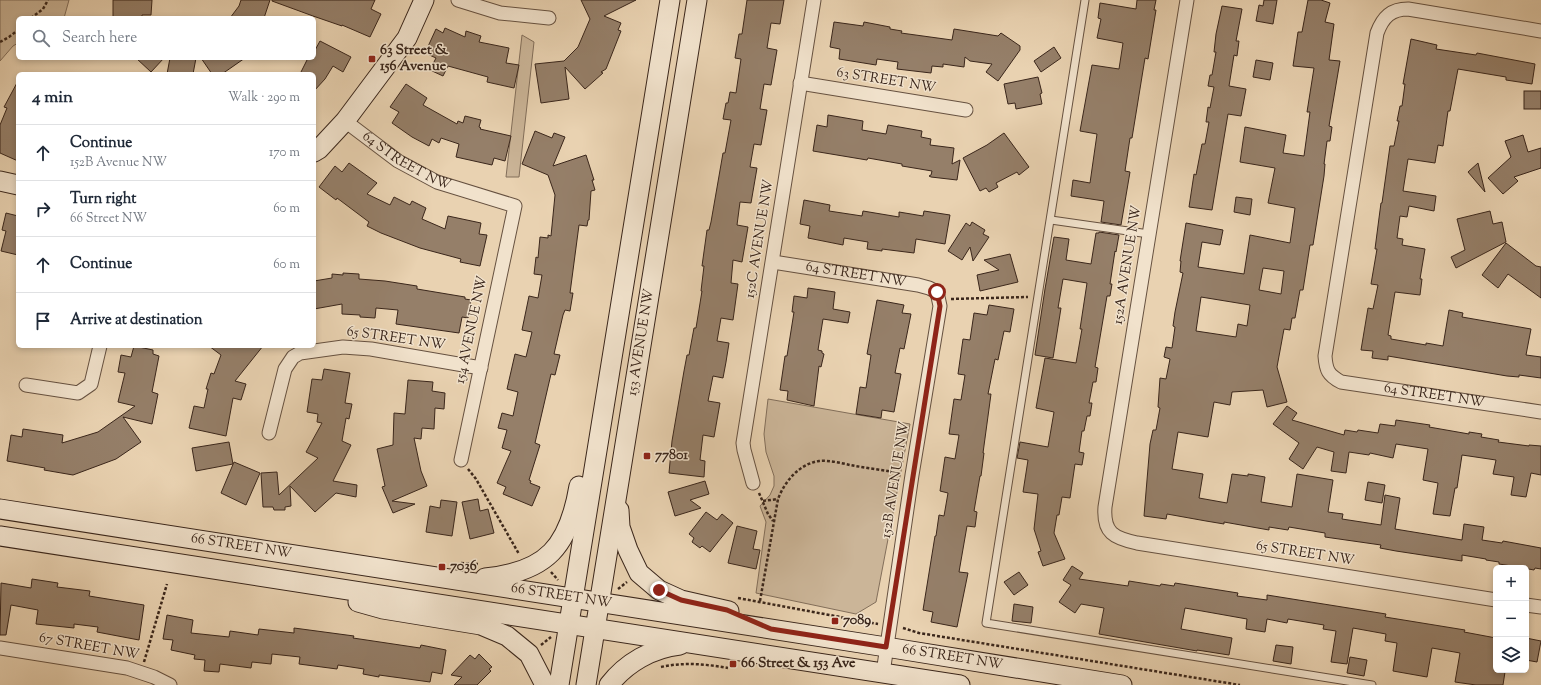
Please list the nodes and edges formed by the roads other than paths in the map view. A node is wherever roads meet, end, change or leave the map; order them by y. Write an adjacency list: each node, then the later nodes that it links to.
1 (424, 0): 12 (main road)
2 (458, 0): 8 (street)
3 (670, 0): 21 (main road, 153 AVENUE NW)
4 (697, 0): 28 (main road, 153 AVENUE NW)
5 (814, 0): 10 (street, 152C AVENUE NW)
6 (1085, 0): 17 (lane)
7 (1188, 0): 18 (street, 152A AVENUE NW)
8 (549, 18)
9 (1541, 31): 25 (street, 64 STREET NW)
10 (800, 83): 11 (street, 63 STREET NW); 19 (street, 152C AVENUE NW)
11 (966, 110)
12 (345, 121): 13 (main road); 16 (street, 64 STREET NW)
13 (316, 151)
14 (0, 181): 15 (main road)
15 (16, 185)
16 (515, 206): 23 (street, 154 AVENUE NW)
17 (1051, 220): 18 (lane); 54 (lane)
18 (1150, 234): 31 (street, 152A AVENUE NW)
19 (773, 262): 20 (street, 64 STREET NW); 29 (street, 152C AVENUE NW)
20 (938, 296): 44 (street, 152B AVENUE NW)
21 (621, 305): 33 (main road); 35 (main road, 153 AVENUE NW)
22 (100, 348): 24 (street)
23 (481, 368): 26 (street, 65 STREET NW); 27 (street, 154 AVENUE NW)
24 (26, 385)
25 (1541, 412)
26 (269, 433)
27 (461, 460)
28 (618, 482): 36 (main road, 153 AVENUE NW); 42 (main road)
29 (753, 483)
30 (0, 509): 33 (main road, 66 STREET NW)
31 (1112, 534): 37 (street, 65 STREET NW)
32 (0, 536): 34 (main road, 66 STREET NW)
33 (458, 571): 35 (main road, 66 STREET NW)
34 (290, 581): 40 (main road, 66 STREET NW); 48 (main road)
35 (568, 591): 36 (main road, 66 STREET NW); 40 (main road, 153 AVENUE NW)
36 (606, 597): 41 (main road, 153 AVENUE NW); 42 (main road, 66 STREET NW)
37 (1493, 600)
38 (1529, 605): 39 (street)
39 (1541, 607)
40 (569, 624): 41 (main road, 66 STREET NW); 49 (main road, 153 AVENUE NW)
41 (595, 628): 43 (main road, 66 STREET NW); 50 (main road, 153 AVENUE NW)
42 (771, 629): 44 (main road, 66 STREET NW)
43 (696, 644): 46 (main road, 66 STREET NW); 51 (main road)
44 (886, 647): 46 (street, 152B AVENUE NW); 53 (main road, 66 STREET NW)
45 (0, 648): 47 (street, 67 STREET NW)
46 (883, 673): 52 (main road, 66 STREET NW)
47 (170, 685)
48 (545, 685)
49 (559, 685)
50 (586, 685)
51 (609, 685)
52 (960, 685)
53 (1122, 685)
54 (1372, 685)

